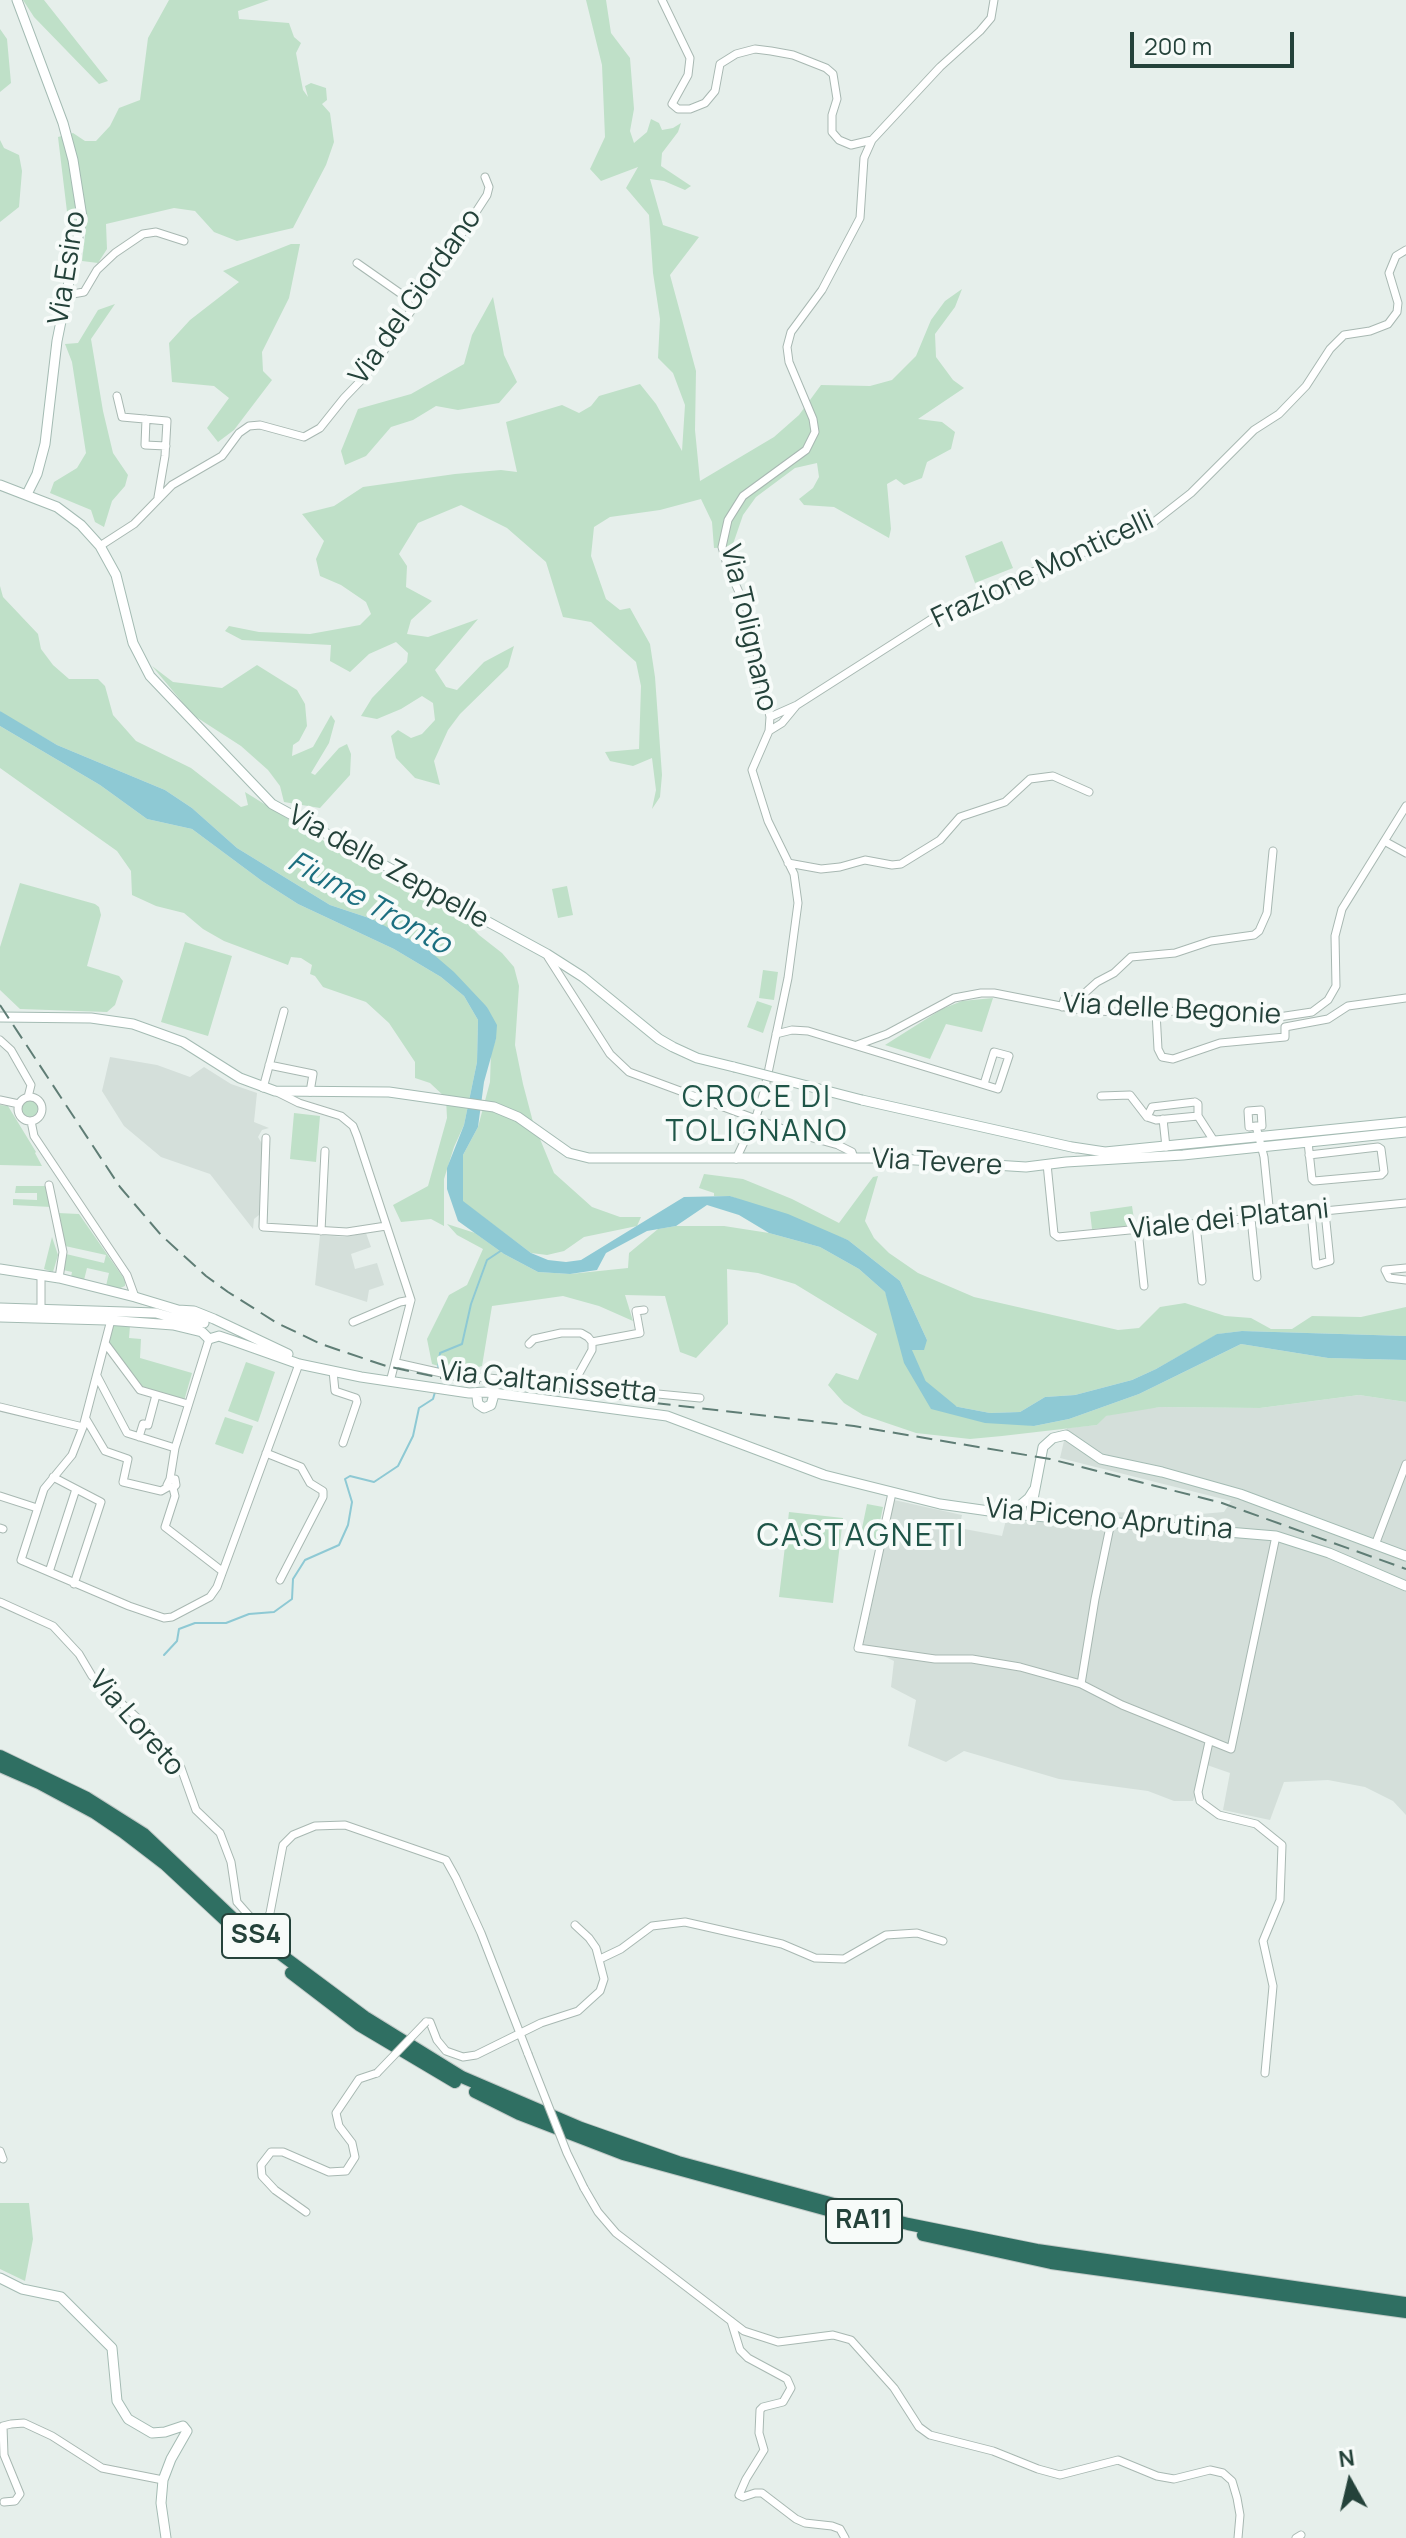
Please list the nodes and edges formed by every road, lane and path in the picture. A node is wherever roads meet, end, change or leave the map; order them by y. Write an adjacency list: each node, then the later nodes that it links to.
1 (17, 0): 9 (main road, Via Esino)
2 (662, 0): 4 (street)
3 (994, 0): 4 (street, Via Tolignano)
4 (872, 140): 19 (street, Via Tolignano)
5 (485, 177): 10 (street, Via del Giordano)
6 (184, 241): 9 (street)
7 (1406, 250): 18 (street, Frazione Monticelli)
8 (357, 263): 10 (street)
9 (67, 295): 15 (main road, Via Esino)
10 (410, 312): 16 (street, Via del Giordano)
11 (117, 396): 12 (street)
12 (146, 419): 13 (street); 13 (street)
13 (166, 446): 16 (street)
14 (0, 485): 15 (main road, Via delle Zeppelle)
15 (27, 494): 17 (main road, Via delle Zeppelle)
16 (158, 499): 17 (street, Via del Giordano)
17 (100, 546): 27 (main road, Via delle Zeppelle)
18 (797, 705): 19 (street, Frazione Monticelli); 20 (street, Frazione Monticelli)
19 (770, 717): 20 (street, Via Tolignano)
20 (769, 731): 26 (street, Via Tolignano)
21 (1089, 792): 26 (street)
22 (1406, 806): 23 (street, Via delle Begonie)
23 (1386, 842): 25 (street); 31 (street, Via delle Begonie)
24 (1273, 851): 29 (street)
25 (1406, 853)
26 (788, 863): 33 (street, Via Tolignano)
27 (547, 954): 49 (street, Via delle Zeppelle); 65 (main road, bridge)
28 (1406, 998): 31 (street)
29 (1062, 1007): 31 (street, Via delle Begonie); 35 (street, Via delle Begonie)
30 (284, 1011): 36 (street)
31 (1156, 1012)
32 (0, 1017): 38 (main road)
33 (776, 1034): 35 (street); 49 (street, Via Tolignano)
34 (0, 1040): 42 (street)
35 (857, 1045): 37 (street)
36 (269, 1065): 38 (street); 40 (street)
37 (984, 1084): 37 (street)
38 (263, 1088): 39 (main road)
39 (275, 1091): 40 (main road); 45 (street)
40 (308, 1092): 45 (street); 67 (main road, Via Tevere)
41 (1101, 1096): 46 (street)
42 (28, 1097): 44 (street); 52 (street)
43 (0, 1100): 44 (street)
44 (19, 1104): 52 (street)
45 (305, 1105): 76 (street)
46 (1140, 1107): 47 (street); 50 (street)
47 (1152, 1107): 48 (street); 50 (street)
48 (1198, 1116): 51 (street); 58 (street)
49 (756, 1117): 66 (street, Via delle Zeppelle); 67 (street, Via Tolignano)
50 (1148, 1118): 51 (street)
51 (1163, 1119): 61 (street)
52 (31, 1121): 87 (street)
53 (1406, 1122): 56 (main road)
54 (1256, 1126): 59 (street)
55 (1406, 1132): 56 (main road)
56 (1353, 1133): 59 (main road); 60 (main road); 62 (street)
57 (266, 1138): 78 (street)
58 (1214, 1141): 59 (main road); 61 (main road)
59 (1259, 1142): 60 (main road); 65 (main road); 72 (street)
60 (1308, 1142): 64 (street)
61 (1166, 1147): 65 (main road)
62 (1355, 1149): 64 (street); 64 (street)
63 (325, 1151): 78 (street)
64 (1309, 1155)
65 (1100, 1156): 68 (main road, Via Tevere)
66 (854, 1158): 67 (main road, Via Tevere); 68 (main road, Via Tevere)
67 (736, 1159)
68 (1047, 1164): 77 (street, Viale dei Platani)
69 (49, 1185): 83 (street)
70 (1406, 1203): 71 (street, Viale dei Platani)
71 (1311, 1212): 72 (street, Viale dei Platani); 74 (street)
72 (1270, 1216): 73 (street, Viale dei Platani)
73 (1251, 1218): 75 (street, Viale dei Platani); 82 (street)
74 (1326, 1222)
75 (1196, 1224): 77 (street, Viale dei Platani); 85 (street)
76 (386, 1226): 78 (street); 88 (street)
77 (1138, 1230): 86 (street)
78 (321, 1231)
79 (1406, 1268): 84 (street)
80 (0, 1269): 81 (main road)
81 (41, 1275): 83 (main road); 92 (street)
82 (1257, 1277)
83 (59, 1278): 87 (main road)
84 (1406, 1280)
85 (1202, 1281)
86 (1144, 1286)
87 (135, 1297): 90 (main road)
88 (411, 1300): 95 (street); 100 (street)
89 (0, 1308): 92 (main road)
90 (156, 1309): 93 (main road); 96 (main road); 96 (main road)
91 (644, 1310): 97 (street)
92 (41, 1313): 93 (main road); 94 (main road)
93 (112, 1316): 96 (main road); 98 (street)
94 (0, 1317)
95 (353, 1322)
96 (208, 1329): 101 (main road); 104 (main road); 108 (street)
97 (592, 1342): 99 (street); 105 (street)
98 (105, 1343): 103 (street); 106 (street)
99 (529, 1344)
100 (397, 1363): 104 (street); 105 (street, Via Caltanissetta)
101 (299, 1364): 102 (main road); 114 (street)
102 (333, 1371): 104 (main road); 112 (street)
103 (97, 1376): 110 (street); 111 (street)
104 (396, 1380): 119 (main road, Via Piceno Aprutina)
105 (575, 1385): 107 (street, Via Caltanissetta)
106 (156, 1395): 108 (street); 111 (street)
107 (700, 1398)
108 (188, 1404): 113 (street)
109 (0, 1407): 110 (street)
110 (85, 1423): 116 (street); 117 (street)
111 (139, 1437): 113 (street)
112 (343, 1443)
113 (175, 1448): 117 (street)
114 (266, 1453): 130 (street); 132 (street)
115 (1406, 1464): 128 (street)
116 (53, 1477): 118 (street); 122 (street)
117 (170, 1484): 130 (street)
118 (76, 1489): 131 (street); 133 (street)
119 (892, 1493): 123 (main road, Via Piceno Aprutina); 136 (street)
120 (0, 1496): 122 (street)
121 (1033, 1496): 123 (main road); 124 (main road); 125 (main road); 128 (main road)
122 (37, 1508): 131 (street)
123 (1010, 1514): 124 (main road, Via Piceno Aprutina)
124 (1030, 1515): 125 (main road, Via Piceno Aprutina)
125 (1047, 1517): 126 (main road, Via Piceno Aprutina)
126 (1111, 1522): 127 (main road, Via Piceno Aprutina); 136 (street)
127 (1276, 1536): 134 (main road, Via Piceno Aprutina); 137 (street)
128 (1375, 1545): 129 (main road)
129 (1406, 1556)
130 (222, 1571): 133 (street)
131 (49, 1572): 133 (street)
132 (280, 1580)
133 (74, 1584)
134 (1406, 1586)
135 (0, 1602): 143 (street, Via Loreto)
136 (1081, 1684): 137 (street)
137 (1209, 1742): 144 (street)
138 (0, 1756): 145 (highway, SS4)
139 (0, 1766): 145 (highway, SS4)
140 (575, 1925): 142 (street)
141 (943, 1941): 142 (street)
142 (600, 1959): 143 (street)
143 (520, 2033): 146 (street, bridge); 151 (street, Via Loreto, bridge)
144 (1265, 2073)
145 (520, 2110): 148 (highway, RA11)
146 (306, 2212)
147 (0, 2278): 152 (main road)
148 (1277, 2289): 149 (highway, RA11); 150 (highway, RA11)
149 (1406, 2303)
150 (1406, 2312)
151 (731, 2321): 155 (street); 156 (street, Via Loreto)
152 (163, 2480): 153 (street); 154 (main road)
153 (4, 2502)
154 (166, 2538)
155 (845, 2538)
156 (1238, 2538)

